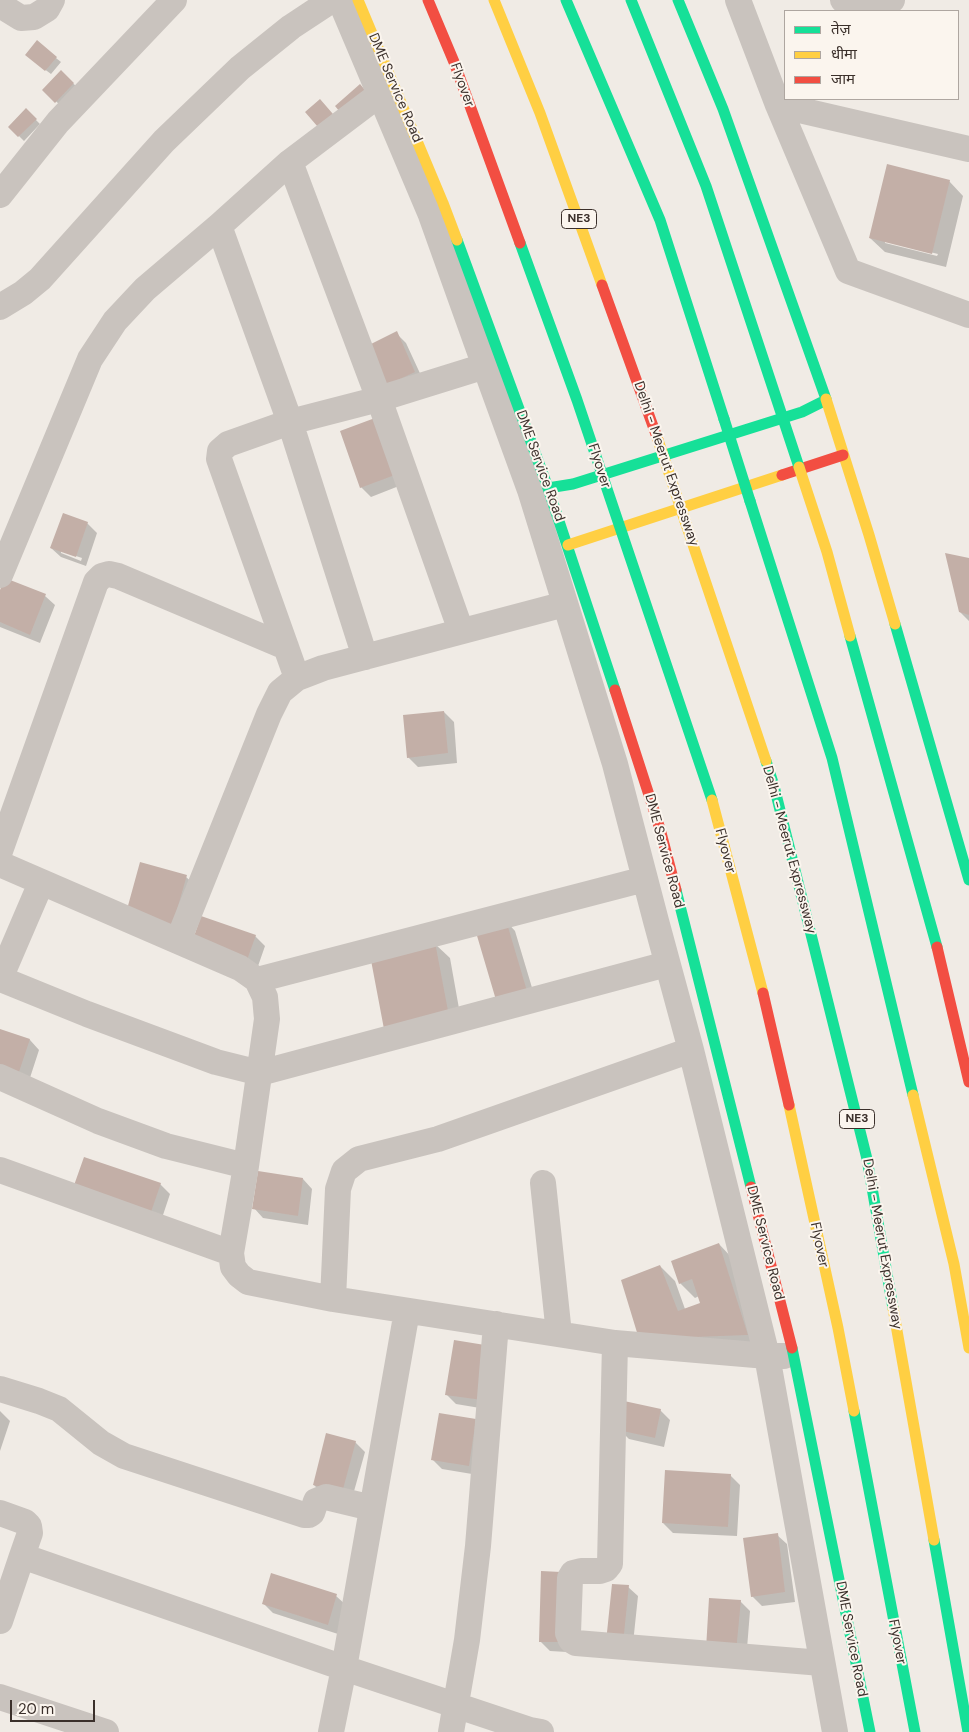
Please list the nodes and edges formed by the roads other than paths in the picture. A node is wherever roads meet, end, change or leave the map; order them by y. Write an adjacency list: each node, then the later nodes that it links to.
1 (52, 0): 14 (street)
2 (174, 0): 19 (street)
3 (332, 0): 21 (street)
4 (340, 0): 15 (street)
5 (358, 0): 28 (main road, DME Service Road)
6 (428, 0): 76 (main road, Flyover, bridge)
7 (494, 0): 77 (main road, Delhi - Meerut Expressway / NE3, bridge)
8 (566, 0): 58 (main road, bridge)
9 (631, 0): 48 (main road, bridge)
10 (678, 0): 25 (main road)
11 (738, 0): 16 (street)
12 (843, 0): 13 (street)
13 (892, 0)
14 (0, 5)
15 (380, 94): 18 (street); 23 (street)
16 (778, 106): 17 (street); 22 (street)
17 (969, 149)
18 (290, 162): 20 (street); 24 (street)
19 (0, 195)
20 (219, 226): 26 (street); 30 (street)
21 (0, 307)
22 (969, 315)
23 (485, 366): 24 (street); 31 (street)
24 (378, 399): 26 (street); 32 (street)
25 (826, 400): 27 (main road); 28 (main road)
26 (290, 422): 33 (street); 34 (street)
27 (843, 456): 29 (main road); 39 (main road)
28 (548, 488): 29 (main road, DME Service Road)
29 (568, 545): 60 (main road, DME Service Road)
30 (0, 576)
31 (565, 604): 32 (street); 38 (street)
32 (461, 631): 34 (street)
33 (286, 646): 35 (street); 36 (street)
34 (365, 657): 35 (street)
35 (297, 678): 41 (street)
36 (0, 851)
37 (0, 864): 40 (street)
38 (645, 879): 42 (street); 44 (street)
39 (969, 880)
40 (41, 883): 41 (street); 43 (street)
41 (178, 941): 44 (street)
42 (667, 964): 45 (street); 46 (street)
43 (1, 974): 46 (street)
44 (257, 980): 46 (street)
45 (691, 1050): 53 (street); 59 (street)
46 (260, 1073): 49 (street)
47 (0, 1077): 49 (street)
48 (969, 1082)
49 (246, 1166): 52 (street)
50 (0, 1170): 52 (street)
51 (543, 1183): 56 (street)
52 (232, 1253): 53 (street)
53 (333, 1299): 54 (street)
54 (406, 1311): 55 (street); 62 (street)
55 (496, 1324): 56 (street); 69 (street)
56 (559, 1334): 57 (street)
57 (615, 1343): 59 (street); 66 (street)
58 (969, 1348)
59 (767, 1356): 60 (street); 66 (street)
60 (794, 1356): 75 (main road, DME Service Road)
61 (0, 1389): 62 (street)
62 (372, 1508): 67 (street)
63 (0, 1513): 64 (street)
64 (22, 1556): 65 (street); 67 (street)
65 (2, 1611)
66 (822, 1663): 74 (street)
67 (344, 1668): 69 (street); 71 (street)
68 (0, 1697): 70 (street)
69 (456, 1705): 72 (street); 73 (street)
70 (106, 1732)
71 (331, 1732)
72 (451, 1732)
73 (542, 1732)
74 (835, 1732)
75 (870, 1732)
76 (915, 1732)
77 (968, 1732)

